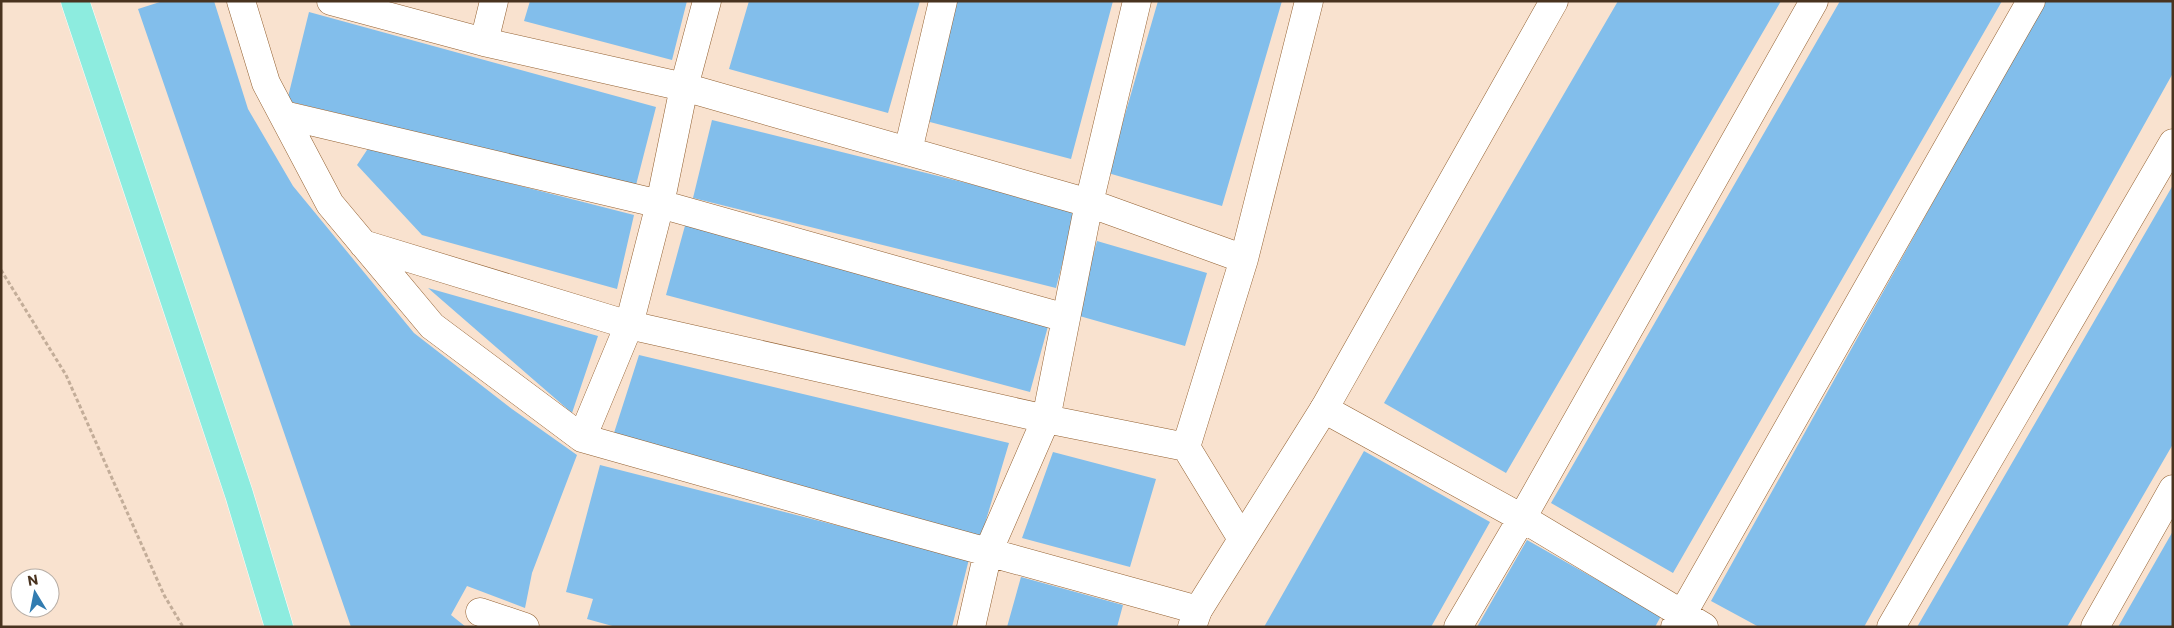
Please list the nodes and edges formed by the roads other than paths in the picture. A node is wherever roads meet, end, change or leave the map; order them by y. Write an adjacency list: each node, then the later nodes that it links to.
1 (75, 1): 34 (main road)
2 (240, 1): 14 (street)
3 (331, 1): 12 (street)
4 (494, 1): 12 (street)
5 (707, 1): 13 (street)
6 (943, 1): 16 (street)
7 (1137, 1): 17 (street)
8 (1309, 1): 20 (street)
9 (1554, 1): 23 (street)
10 (1814, 1): 28 (street)
11 (2031, 1): 33 (street)
12 (484, 42): 13 (street)
13 (684, 87): 16 (street); 18 (street)
14 (284, 116): 18 (street); 19 (street)
15 (2173, 143): 38 (street)
16 (908, 151): 17 (street)
17 (1089, 203): 20 (street); 21 (street)
18 (660, 204): 21 (street); 22 (street)
19 (363, 244): 22 (street); 25 (street)
20 (1244, 259): 26 (street)
21 (1066, 318): 24 (street)
22 (629, 325): 24 (street); 25 (street)
23 (1324, 409): 28 (street); 29 (street)
24 (1046, 419): 26 (street); 30 (street)
25 (582, 438): 30 (street)
26 (1186, 447): 29 (street)
27 (2173, 489): 39 (street)
28 (1522, 518): 33 (street); 37 (street)
29 (1242, 539): 32 (street)
30 (988, 552): 32 (street); 36 (street)
31 (480, 612): 35 (street)
32 (1195, 618)
33 (1687, 623)
34 (279, 627)
35 (524, 627)
36 (971, 627)
37 (1458, 627)
38 (1891, 627)
39 (2095, 627)

